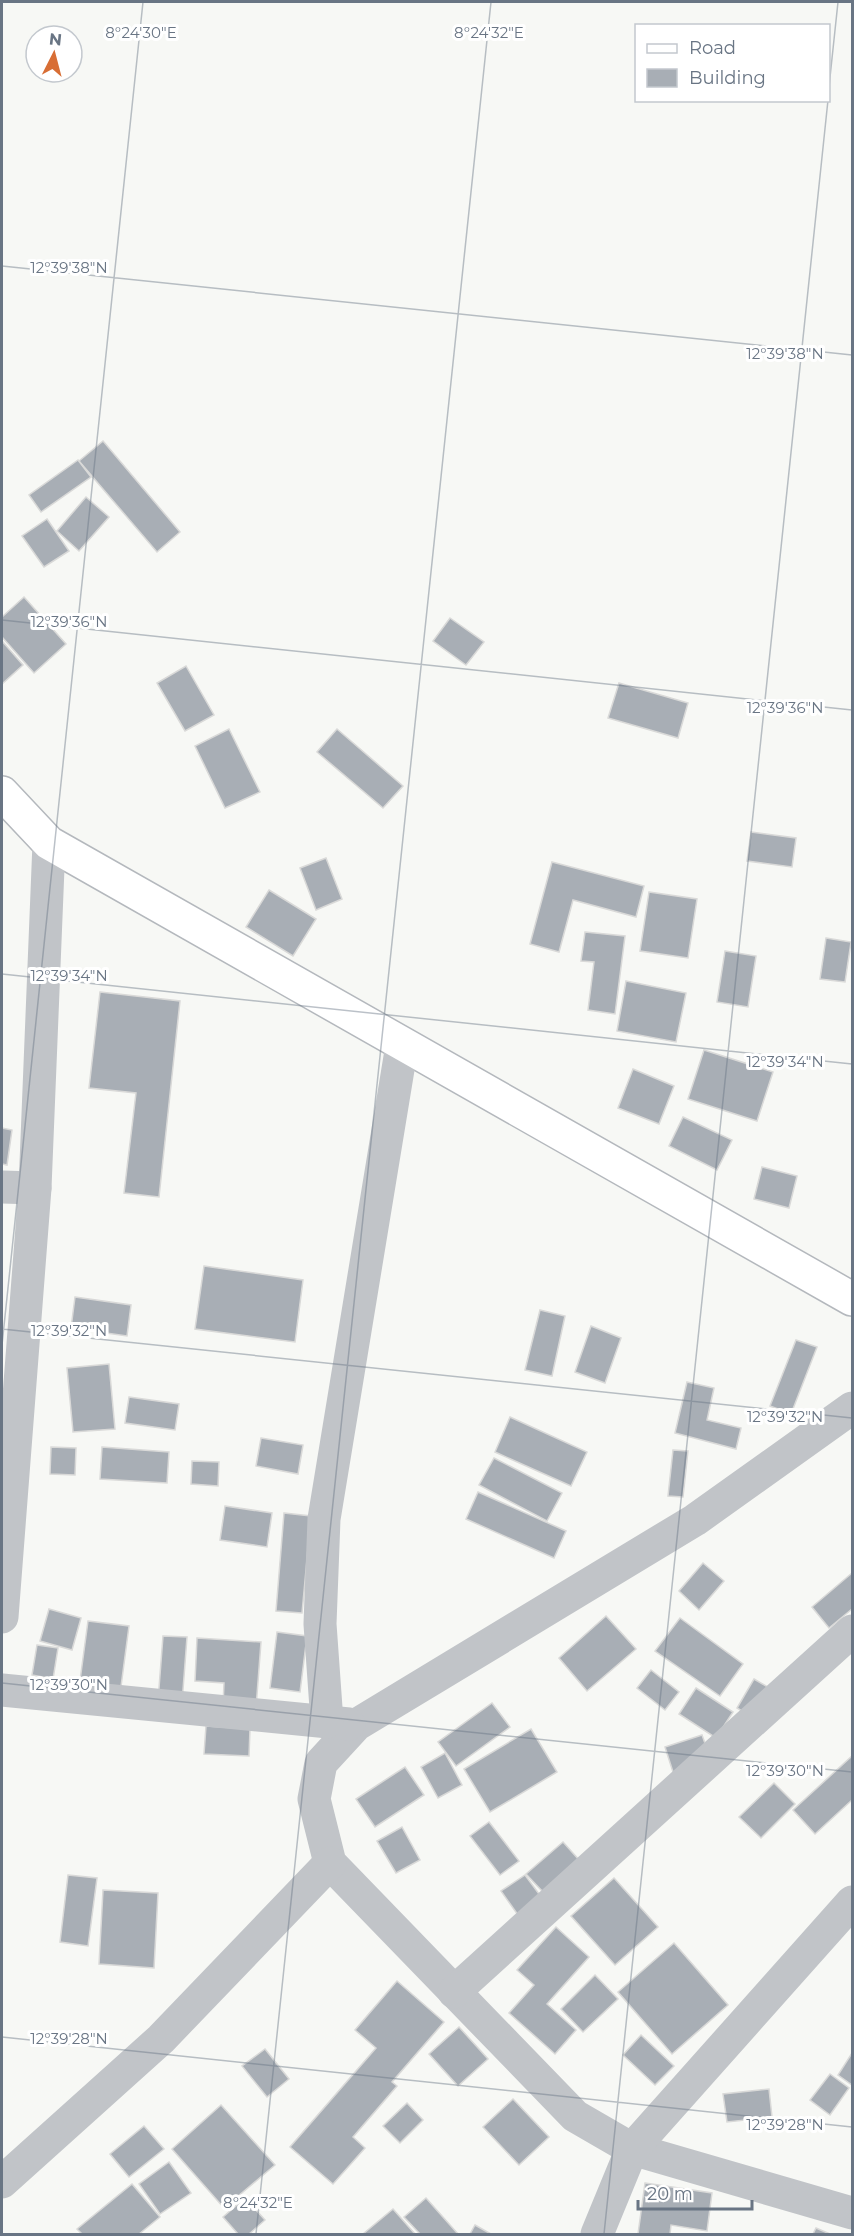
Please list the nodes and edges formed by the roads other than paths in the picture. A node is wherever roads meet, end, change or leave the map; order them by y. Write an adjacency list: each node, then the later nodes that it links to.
1 (2, 793): 2 (main road)
2 (49, 843): 3 (main road); 5 (street)
3 (402, 1045): 6 (main road); 12 (street)
4 (2, 1187): 5 (street)
5 (35, 1188): 8 (street)
6 (852, 1299)
7 (852, 1408): 12 (street)
8 (9, 1411): 9 (street)
9 (2, 1617)
10 (852, 1632): 15 (street)
11 (2, 1690): 12 (street)
12 (341, 1723): 13 (street)
13 (330, 1863): 15 (street); 17 (street)
14 (852, 1902): 16 (street)
15 (454, 1992): 16 (street)
16 (632, 2149): 18 (street); 19 (street)
17 (2, 2182)
18 (852, 2213)
19 (597, 2235)

